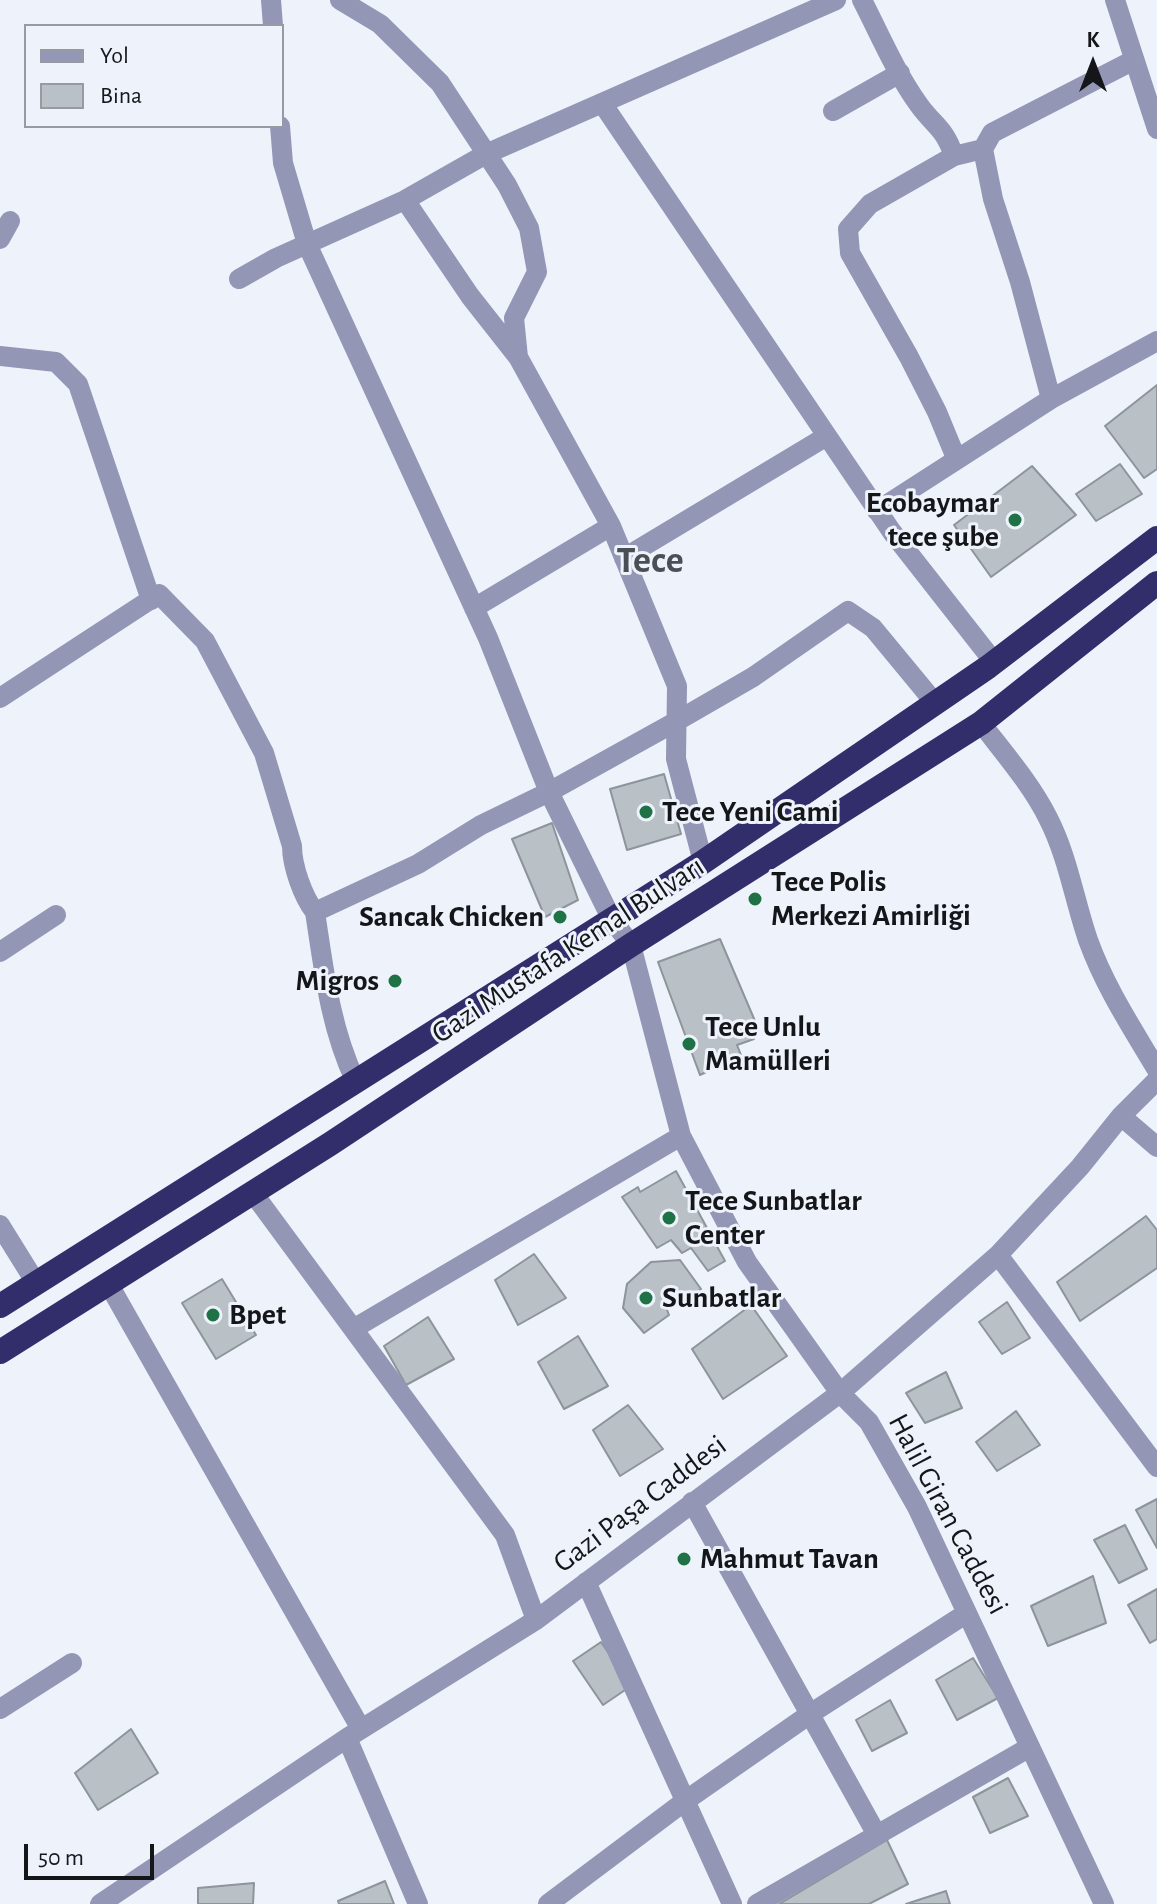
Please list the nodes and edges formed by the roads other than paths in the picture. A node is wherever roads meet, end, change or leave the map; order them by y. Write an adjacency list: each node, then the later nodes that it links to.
1 (271, 0): 6 (street)
2 (340, 0): 14 (street)
3 (836, 0): 9 (street)
4 (862, 0): 8 (street)
5 (1115, 0): 7 (street)
6 (273, 24)
7 (1134, 60): 12 (street); 13 (street)
8 (900, 73): 10 (street); 15 (street)
9 (602, 103): 14 (street); 23 (street)
10 (833, 111)
11 (280, 128): 17 (street)
12 (1157, 129)
13 (983, 149): 15 (street); 22 (street)
14 (486, 154): 16 (street); 21 (street)
15 (954, 156): 24 (street)
16 (405, 200): 17 (street); 21 (street)
17 (307, 244): 18 (street); 31 (street)
18 (239, 279)
19 (1157, 341): 22 (street)
20 (0, 356): 30 (street)
21 (518, 357): 26 (street)
22 (1051, 399): 24 (street)
23 (827, 436): 25 (street); 28 (street)
24 (956, 458): 25 (street)
25 (877, 511): 32 (street)
26 (611, 526): 28 (street); 31 (street)
27 (1157, 538): 32 (highway, Gazi Mustafa Kemal Bulvarı)
28 (624, 558): 35 (street)
29 (1157, 583): 36 (highway, Gazi Mustafa Kemal Bulvarı)
30 (151, 600): 33 (street); 39 (street)
31 (474, 608): 37 (street)
32 (994, 662): 34 (highway, Gazi Mustafa Kemal Bulvarı)
33 (0, 698)
34 (935, 703): 35 (street); 38 (highway, Gazi Mustafa Kemal Bulvarı)
35 (677, 721): 37 (street); 38 (street)
36 (981, 723): 42 (highway, Gazi Mustafa Kemal Bulvarı); 44 (street)
37 (549, 792): 39 (street); 41 (street)
38 (703, 862): 41 (highway, Gazi Mustafa Kemal Bulvarı)
39 (315, 912): 45 (street)
40 (56, 915): 43 (street)
41 (611, 918): 42 (street); 45 (highway, Gazi Mustafa Kemal Bulvarı)
42 (631, 945): 48 (street, Halil Giran Caddesi); 50 (highway, Gazi Mustafa Kemal Bulvarı)
43 (0, 952)
44 (1157, 1070)
45 (355, 1080): 53 (highway, Gazi Mustafa Kemal Bulvarı)
46 (1157, 1080): 47 (street, Gazi Paşa Caddesi)
47 (1121, 1116): 49 (street); 52 (street, Gazi Paşa Caddesi)
48 (681, 1136): 56 (street); 58 (street, Halil Giran Caddesi)
49 (1157, 1147)
50 (253, 1193): 54 (highway, Gazi Mustafa Kemal Bulvarı); 56 (street)
51 (0, 1225): 53 (street)
52 (998, 1255): 58 (street, Gazi Paşa Caddesi); 59 (street)
53 (36, 1283): 55 (highway, Gazi Mustafa Kemal Bulvarı)
54 (108, 1283): 57 (highway, Gazi Mustafa Kemal Bulvarı); 67 (street)
55 (0, 1306)
56 (353, 1329): 63 (street)
57 (0, 1352)
58 (840, 1393): 60 (street, Gazi Paşa Caddesi); 62 (street, Halil Giran Caddesi)
59 (1157, 1467)
60 (692, 1502): 61 (street, Gazi Paşa Caddesi); 66 (street)
61 (586, 1582): 63 (street, Gazi Paşa Caddesi); 69 (street)
62 (967, 1613): 66 (street); 68 (street, Halil Giran Caddesi)
63 (536, 1620): 67 (street, Gazi Paşa Caddesi)
64 (72, 1663): 65 (street)
65 (0, 1709)
66 (810, 1714): 69 (street); 70 (street)
67 (354, 1734): 71 (street, Gazi Paşa Caddesi); 72 (street)
68 (1030, 1747): 70 (street); 76 (street, Halil Giran Caddesi)
69 (685, 1801): 73 (street); 74 (street)
70 (877, 1835): 75 (street)
71 (105, 1903)
72 (418, 1904)
73 (548, 1904)
74 (732, 1904)
75 (757, 1904)
76 (1104, 1904)

